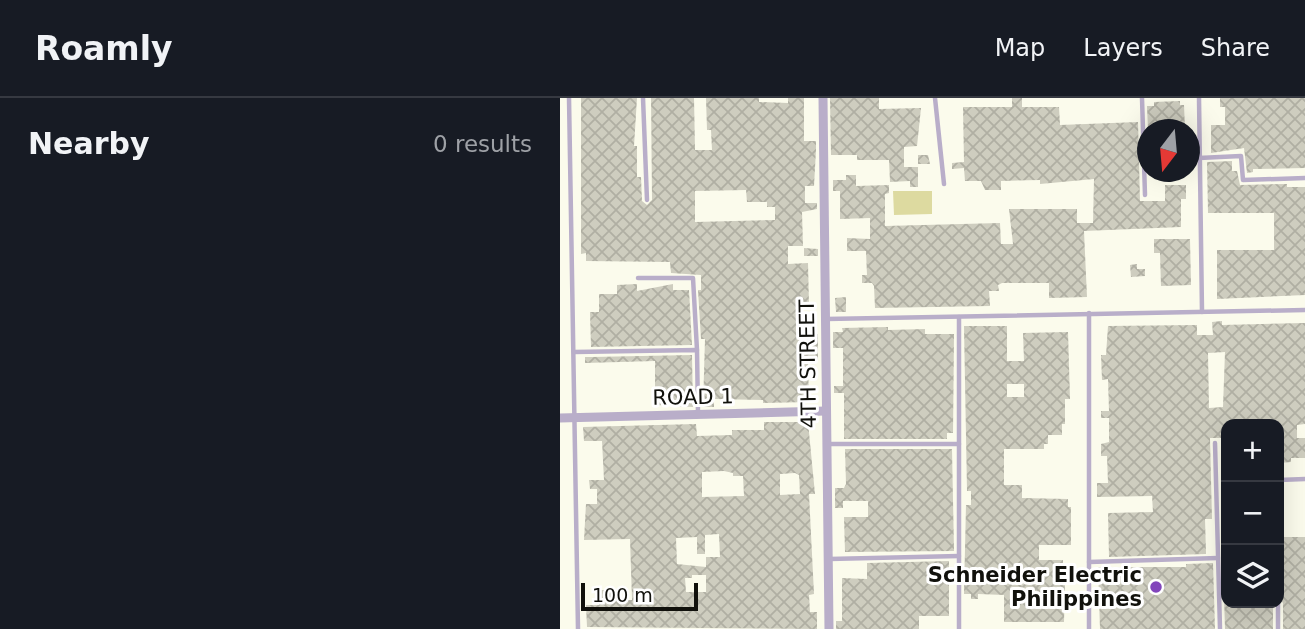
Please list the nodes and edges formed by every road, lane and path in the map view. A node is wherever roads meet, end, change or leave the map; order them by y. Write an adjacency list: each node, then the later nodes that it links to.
1 (569, 98): 21 (lane)
2 (643, 98): 13 (lane)
3 (823, 98): 19 (street, 4TH STREET)
4 (935, 98): 11 (lane)
5 (1142, 98): 12 (lane)
6 (1199, 98): 7 (lane)
7 (1199, 119)
8 (1200, 158): 9 (lane)
9 (1305, 178)
10 (1199, 182): 16 (lane)
11 (944, 184)
12 (1144, 195)
13 (647, 200)
14 (638, 278): 20 (lane)
15 (1305, 310): 16 (lane)
16 (1202, 312): 17 (lane)
17 (1089, 313): 18 (lane); 34 (lane)
18 (959, 317): 19 (lane); 28 (lane)
19 (825, 319): 22 (street, 4TH STREET)
20 (697, 350): 21 (lane); 23 (lane)
21 (574, 352): 25 (lane)
22 (826, 411): 23 (street, ROAD 1); 27 (street, 4TH STREET)
23 (698, 414): 25 (street, ROAD 1)
24 (560, 418): 25 (street, ROAD 1)
25 (575, 418): 36 (lane)
26 (1215, 443): 32 (lane)
27 (827, 444): 28 (lane); 33 (street, 4TH STREET)
28 (959, 444): 31 (lane)
29 (1305, 479): 30 (lane)
30 (1284, 480)
31 (959, 556): 33 (lane); 38 (lane)
32 (1218, 558): 34 (lane); 40 (lane)
33 (828, 559): 37 (street, 4TH STREET)
34 (1089, 562): 39 (lane)
35 (1278, 608): 41 (lane)
36 (578, 629)
37 (829, 629)
38 (959, 629)
39 (1089, 629)
40 (1220, 629)
41 (1278, 629)

